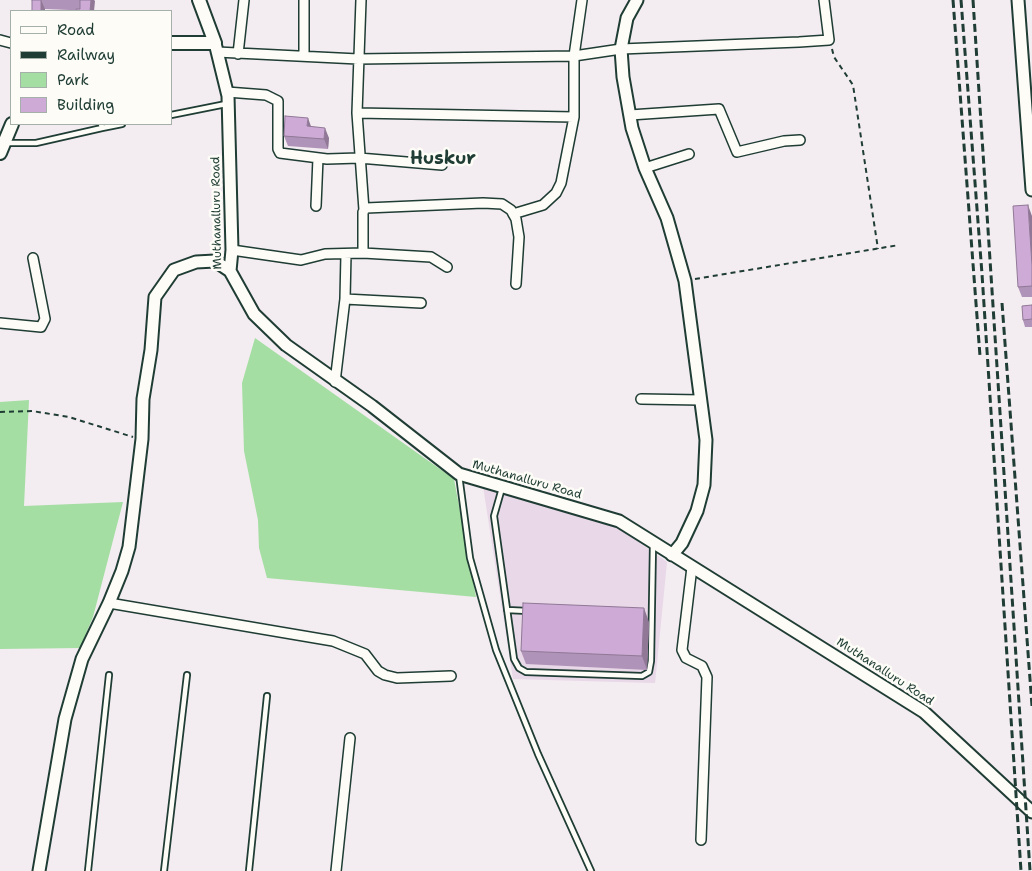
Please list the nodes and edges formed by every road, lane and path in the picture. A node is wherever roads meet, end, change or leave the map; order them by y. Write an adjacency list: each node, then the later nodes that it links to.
1 (199, 0): 11 (main road)
2 (244, 0): 13 (street)
3 (304, 0): 14 (street)
4 (361, 0): 16 (street)
5 (582, 0): 15 (street)
6 (638, 0): 12 (street)
7 (824, 0): 9 (street)
8 (1018, 0): 31 (street)
9 (829, 40): 12 (street); 36 (path)
10 (172, 43): 11 (main road)
11 (216, 48): 13 (street); 17 (street, Muthanalluru Road)
12 (621, 48): 15 (street); 20 (street)
13 (238, 54): 14 (street)
14 (304, 56): 16 (street)
15 (574, 56): 16 (street); 21 (street)
16 (358, 59): 18 (street)
17 (228, 98): 19 (lane); 27 (street); 37 (street, Muthanalluru Road)
18 (356, 113): 21 (street); 28 (street)
19 (172, 115)
20 (630, 115): 24 (street); 30 (street)
21 (574, 117): 34 (street)
22 (12, 125): 25 (main road)
23 (102, 126): 25 (lane)
24 (800, 140)
25 (2, 148)
26 (689, 154): 30 (street)
27 (318, 158): 28 (street); 32 (street)
28 (360, 158): 29 (street); 33 (street)
29 (442, 165)
30 (645, 168): 43 (street)
31 (1032, 190)
32 (316, 206)
33 (364, 210): 34 (street); 38 (street)
34 (513, 214): 44 (street)
35 (898, 246): 36 (path)
36 (878, 249): 43 (path)
37 (232, 250): 39 (street); 42 (street, Muthanalluru Road)
38 (363, 253): 39 (street); 41 (street)
39 (346, 254): 45 (street)
40 (33, 258): 47 (street)
41 (446, 267)
42 (230, 271): 48 (street, Muthanalluru Road); 52 (street)
43 (685, 281): 50 (street)
44 (516, 284)
45 (345, 300): 46 (street); 48 (street)
46 (421, 303)
47 (0, 323)
48 (335, 382): 53 (street, Muthanalluru Road)
49 (640, 399): 50 (street)
50 (701, 400): 56 (street)
51 (0, 412): 52 (path)
52 (142, 439): 58 (street)
53 (459, 474): 54 (street, Muthanalluru Road); 75 (lane)
54 (502, 486): 55 (street, Muthanalluru Road); 59 (lane)
55 (653, 543): 56 (street, Muthanalluru Road); 62 (lane)
56 (672, 555): 57 (street, Muthanalluru Road)
57 (692, 567): 68 (street, Muthanalluru Road); 69 (street)
58 (110, 603): 65 (street); 70 (street)
59 (507, 610): 60 (lane); 62 (lane)
60 (536, 611)
61 (643, 615): 62 (lane)
62 (652, 615)
63 (109, 675): 71 (lane)
64 (187, 675): 72 (lane)
65 (451, 676)
66 (267, 696): 73 (lane)
67 (350, 738): 74 (street)
68 (1032, 812)
69 (701, 840)
70 (39, 871)
71 (88, 871)
72 (164, 871)
73 (249, 871)
74 (336, 871)
75 (592, 871)

